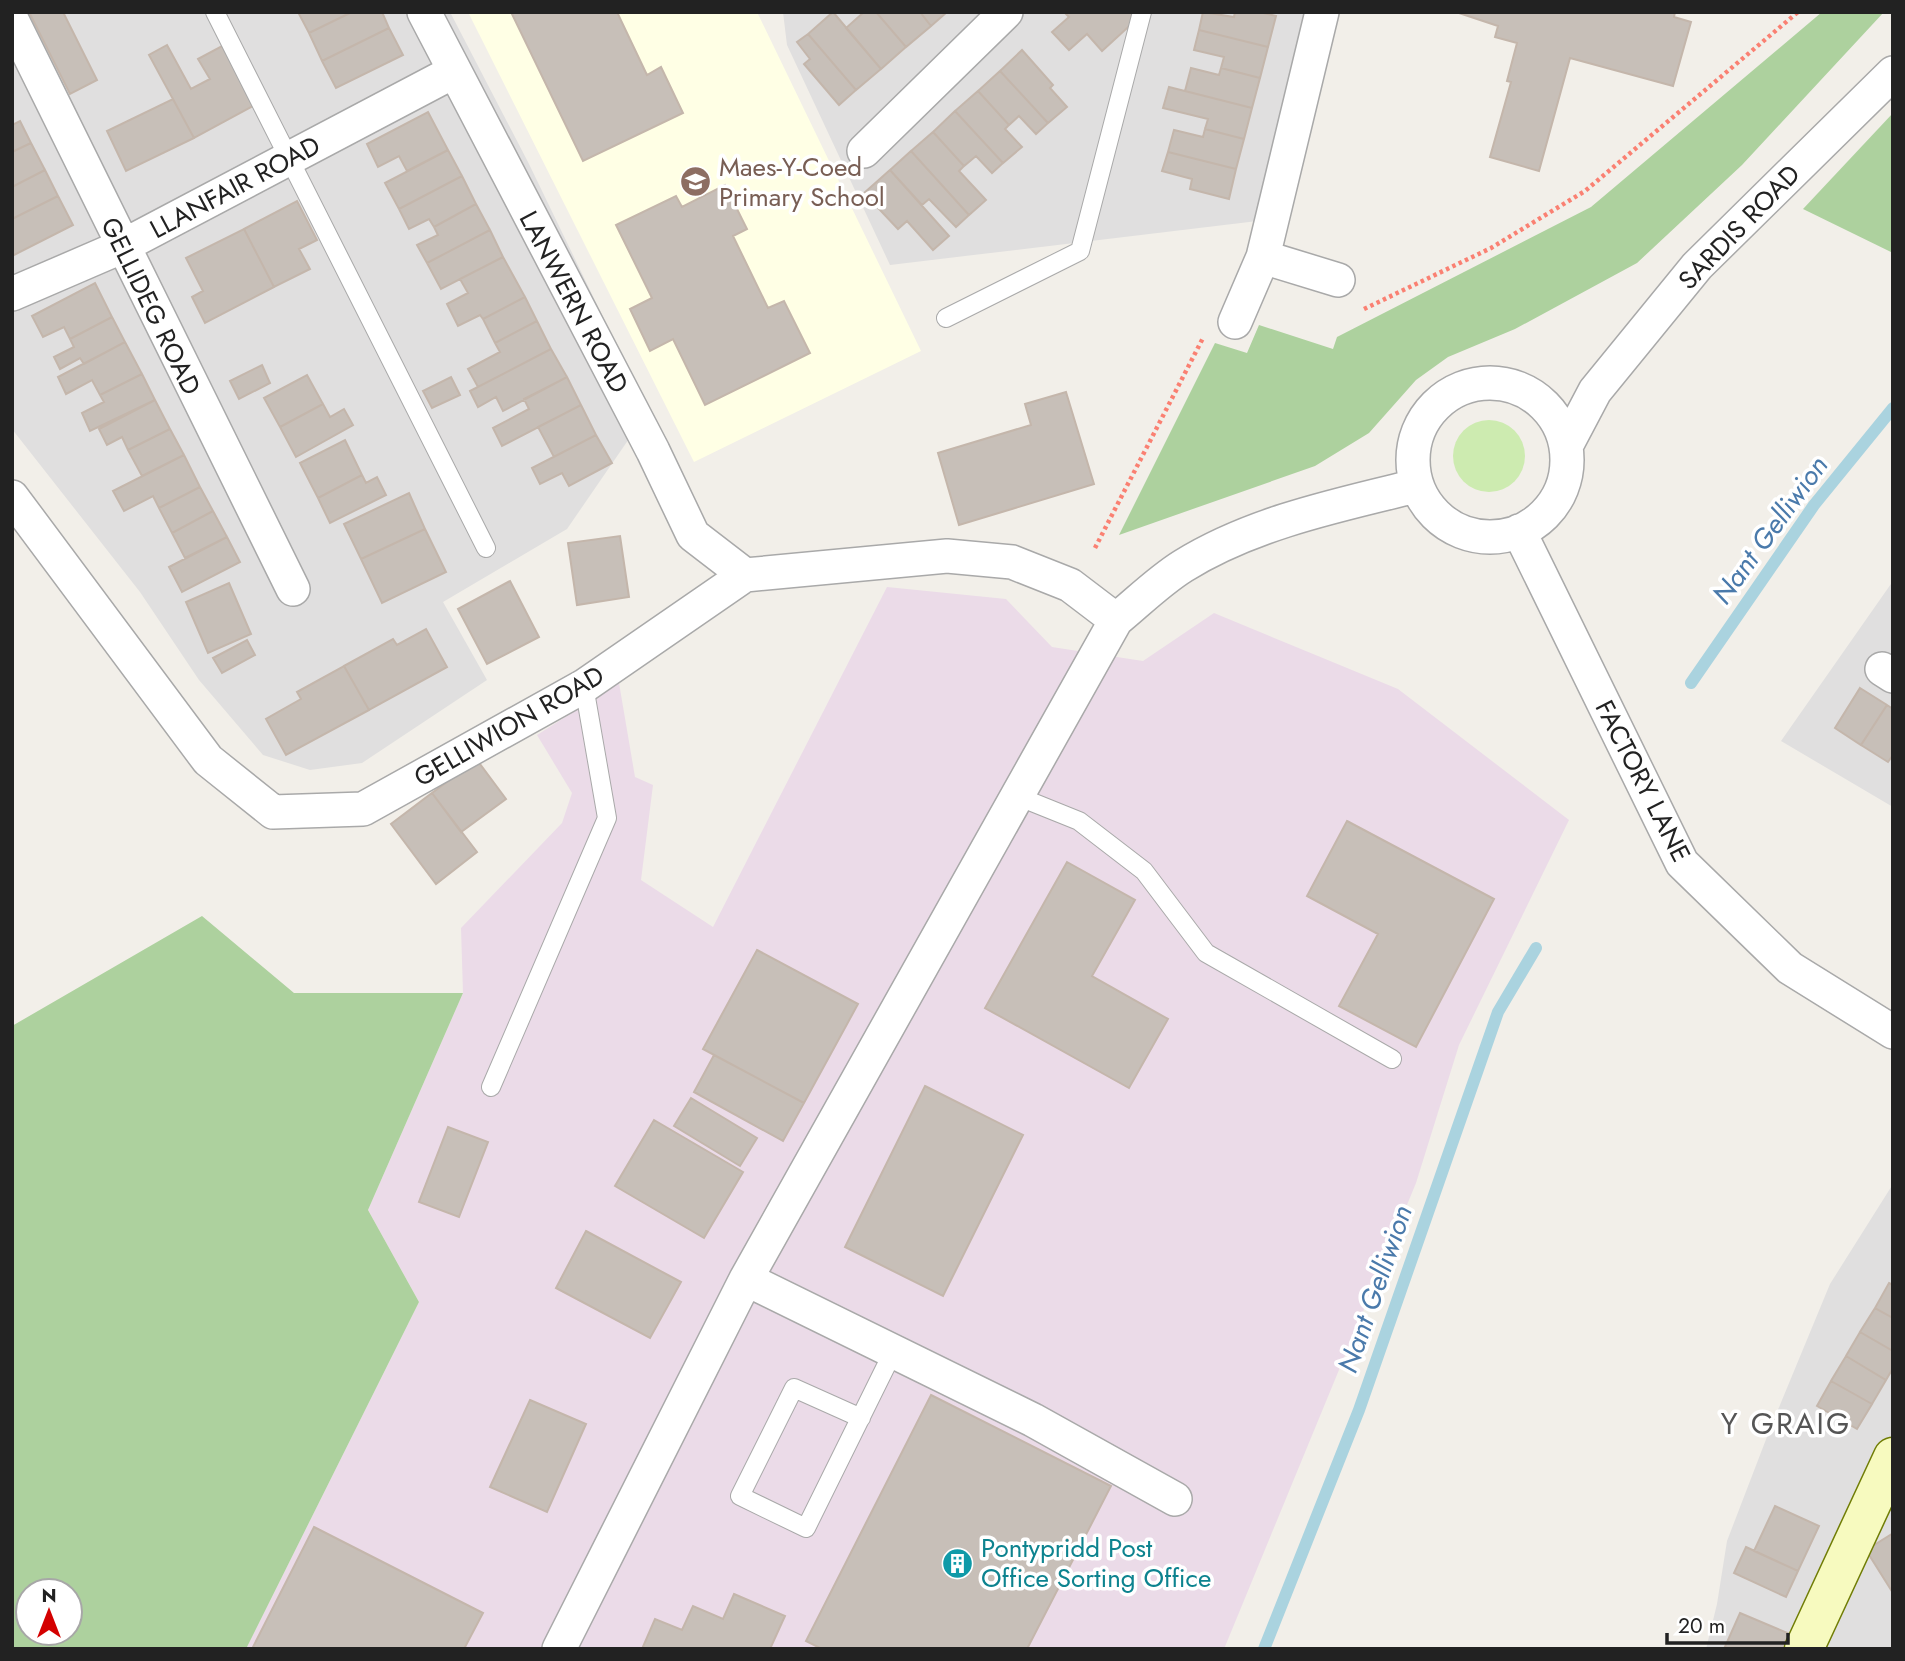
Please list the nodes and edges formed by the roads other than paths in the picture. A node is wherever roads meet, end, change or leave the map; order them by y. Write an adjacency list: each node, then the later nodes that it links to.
1 (215, 12): 10 (lane)
2 (424, 12): 7 (street, LANWERN ROAD)
3 (1142, 12): 15 (lane)
4 (1322, 12): 12 (street)
5 (993, 17): 9 (street)
6 (12, 20): 11 (street, GELLIDEG ROAD)
7 (453, 72): 10 (street, LLANFAIR ROAD); 24 (street, LANWERN ROAD)
8 (1893, 73): 18 (street, SARDIS ROAD)
9 (864, 151)
10 (288, 159): 11 (street, LLANFAIR ROAD); 23 (lane)
11 (121, 247): 14 (street, LLANFAIR ROAD); 25 (street, GELLIDEG ROAD)
12 (1264, 257): 13 (street); 16 (street)
13 (1338, 280)
14 (12, 294)
15 (946, 318)
16 (1235, 322)
17 (1524, 390): 18 (street); 19 (street); 20 (street)
18 (1595, 391): 19 (street, SARDIS ROAD)
19 (1566, 446): 22 (street)
20 (1416, 486): 22 (street); 26 (street)
21 (12, 497): 27 (street, GELLIWION ROAD)
22 (1519, 531): 29 (street, FACTORY LANE)
23 (486, 548)
24 (745, 575): 26 (street, GELLIWION ROAD); 27 (street, GELLIWION ROAD)
25 (293, 589)
26 (1116, 620): 28 (street)
27 (584, 686): 31 (lane)
28 (1017, 796): 30 (lane); 32 (street)
29 (1893, 1032)
30 (1392, 1059)
31 (491, 1087)
32 (746, 1279): 33 (street); 37 (street)
33 (893, 1352): 34 (lane); 36 (street)
34 (860, 1418): 34 (lane)
35 (1893, 1457): 38 (street)
36 (1175, 1499)
37 (559, 1649)
38 (1804, 1649)

